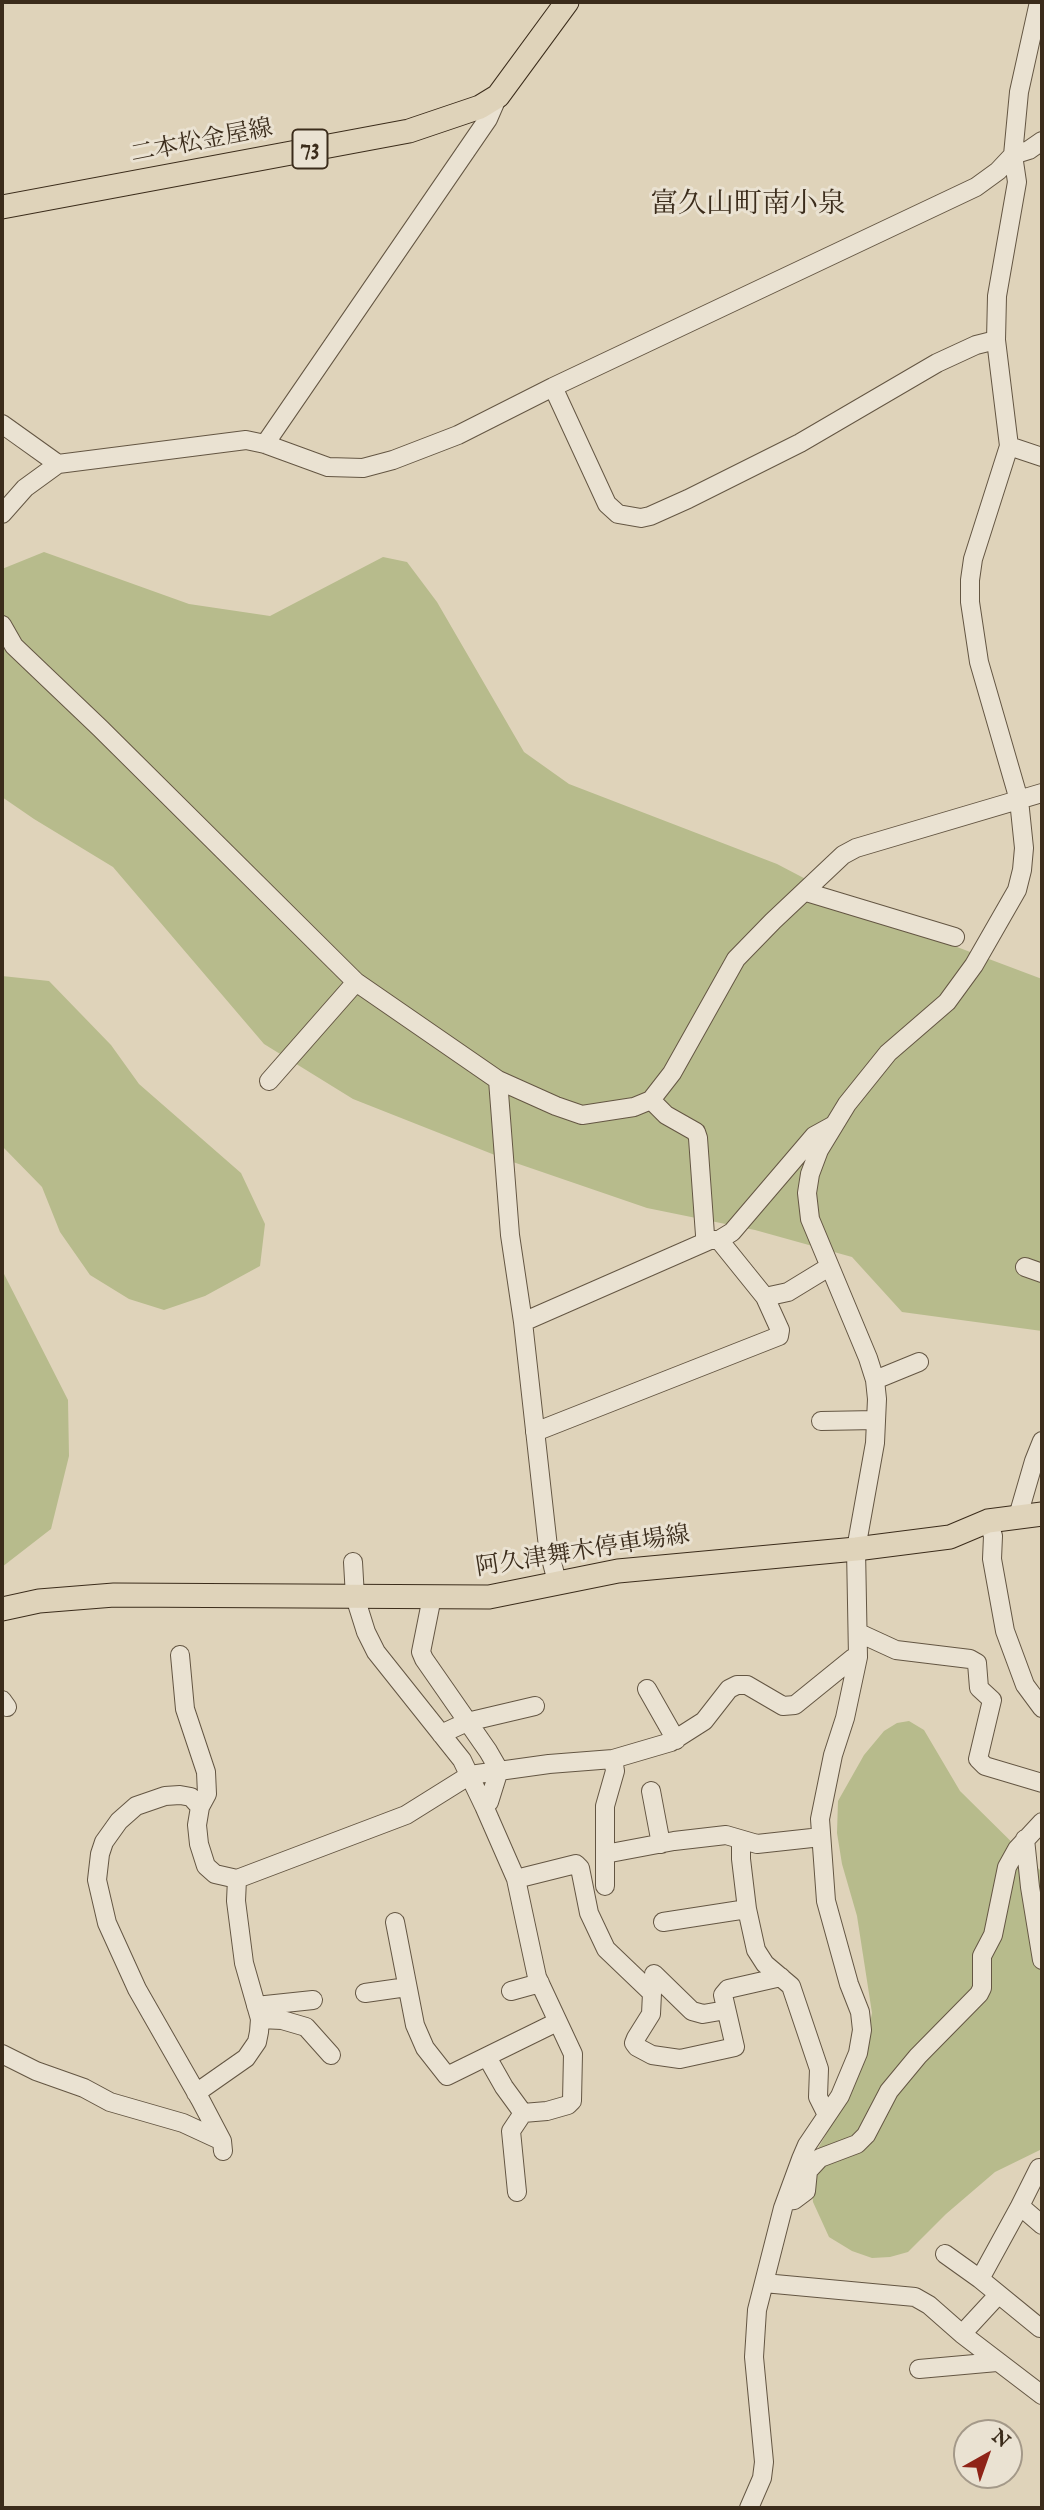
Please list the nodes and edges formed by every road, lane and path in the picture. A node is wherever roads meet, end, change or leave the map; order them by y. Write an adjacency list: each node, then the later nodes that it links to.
1 (567, 2): 4 (main road, 二本松金屋線 / 73)
2 (1039, 2): 3 (street)
3 (1035, 47): 6 (street)
4 (498, 96): 7 (main road, 二本松金屋線 / 73); 11 (street)
5 (1042, 141): 6 (street)
6 (1013, 155): 8 (street); 9 (street)
7 (2, 207)
8 (996, 340): 9 (street); 12 (street)
9 (553, 387): 11 (street)
10 (2, 424): 14 (street)
11 (265, 444): 14 (street)
12 (1009, 446): 13 (street); 18 (street)
13 (1042, 457)
14 (58, 464): 15 (street)
15 (2, 514)
16 (2, 625): 21 (street)
17 (1042, 793): 18 (street)
18 (1019, 800): 19 (street); 25 (street)
19 (806, 892): 20 (street); 24 (street)
20 (955, 937)
21 (356, 982): 22 (street); 23 (street)
22 (498, 1080): 24 (street); 29 (street)
23 (270, 1081)
24 (651, 1100): 26 (street)
25 (835, 1124): 26 (street); 27 (street)
26 (714, 1240): 28 (street); 29 (street)
27 (830, 1267): 28 (street); 31 (street)
28 (765, 1297): 34 (street)
29 (523, 1322): 34 (street)
30 (919, 1362): 31 (street)
31 (874, 1380): 32 (street)
32 (876, 1420): 33 (street); 39 (street)
33 (821, 1421)
34 (536, 1432): 41 (street)
35 (1042, 1441): 37 (street)
36 (1042, 1514): 37 (main road, 阿久津舞木停車場線)
37 (1018, 1516): 38 (main road, 阿久津舞木停車場線)
38 (988, 1521): 39 (main road, 阿久津舞木停車場線); 50 (street)
39 (856, 1549): 41 (main road, 阿久津舞木停車場線); 45 (street)
40 (353, 1562): 42 (street)
41 (557, 1582): 43 (main road, 阿久津舞木停車場線)
42 (355, 1597): 43 (main road, 阿久津舞木停車場線); 44 (main road, 阿久津舞木停車場線); 52 (street)
43 (432, 1597): 51 (street)
44 (2, 1609)
45 (859, 1633): 47 (street); 57 (street)
46 (180, 1655): 60 (street)
47 (858, 1657): 53 (street); 62 (street)
48 (647, 1689): 53 (street)
49 (535, 1706): 51 (street)
50 (1042, 1708)
51 (467, 1722): 52 (street); 55 (street)
52 (442, 1734): 56 (street)
53 (676, 1740): 54 (street)
54 (613, 1759): 55 (street); 66 (street)
55 (499, 1770): 56 (street); 59 (street)
56 (470, 1775): 59 (street); 67 (street)
57 (1042, 1783)
58 (651, 1791): 65 (street)
59 (484, 1806): 68 (street)
60 (200, 1807): 67 (street); 87 (street)
61 (1042, 1822): 63 (street)
62 (821, 1837): 64 (street); 89 (street)
63 (1025, 1839): 73 (street); 92 (street)
64 (741, 1840): 65 (street); 70 (street)
65 (660, 1844): 66 (street)
66 (605, 1854): 69 (street)
67 (237, 1879): 82 (street)
68 (516, 1879): 76 (street); 81 (street)
69 (605, 1886)
70 (747, 1909): 72 (street); 75 (street)
71 (395, 1922): 77 (street)
72 (663, 1922)
73 (1042, 1960)
74 (654, 1974): 81 (street)
75 (781, 1977): 81 (street); 89 (street)
76 (540, 1983): 78 (street); 83 (street)
77 (407, 1987): 79 (street); 86 (street)
78 (511, 1991)
79 (365, 1993)
80 (313, 2000): 82 (street)
81 (726, 2010)
82 (258, 2012): 85 (street); 87 (street)
83 (557, 2022): 86 (street); 88 (street)
84 (2, 2054): 87 (street)
85 (331, 2055)
86 (487, 2057): 88 (street)
87 (196, 2093)
88 (523, 2113): 91 (street)
89 (827, 2115): 92 (street)
90 (1039, 2168): 93 (street)
91 (517, 2192)
92 (786, 2201): 97 (street)
93 (1020, 2206): 94 (street); 96 (street)
94 (1042, 2225)
95 (945, 2254): 96 (street)
96 (980, 2279): 98 (street)
97 (764, 2283): 100 (street); 104 (street)
98 (998, 2295): 99 (street); 100 (street)
99 (1042, 2325)
100 (962, 2334): 101 (street)
101 (997, 2361): 102 (street); 103 (street)
102 (919, 2369)
103 (1042, 2395)
104 (749, 2508)

